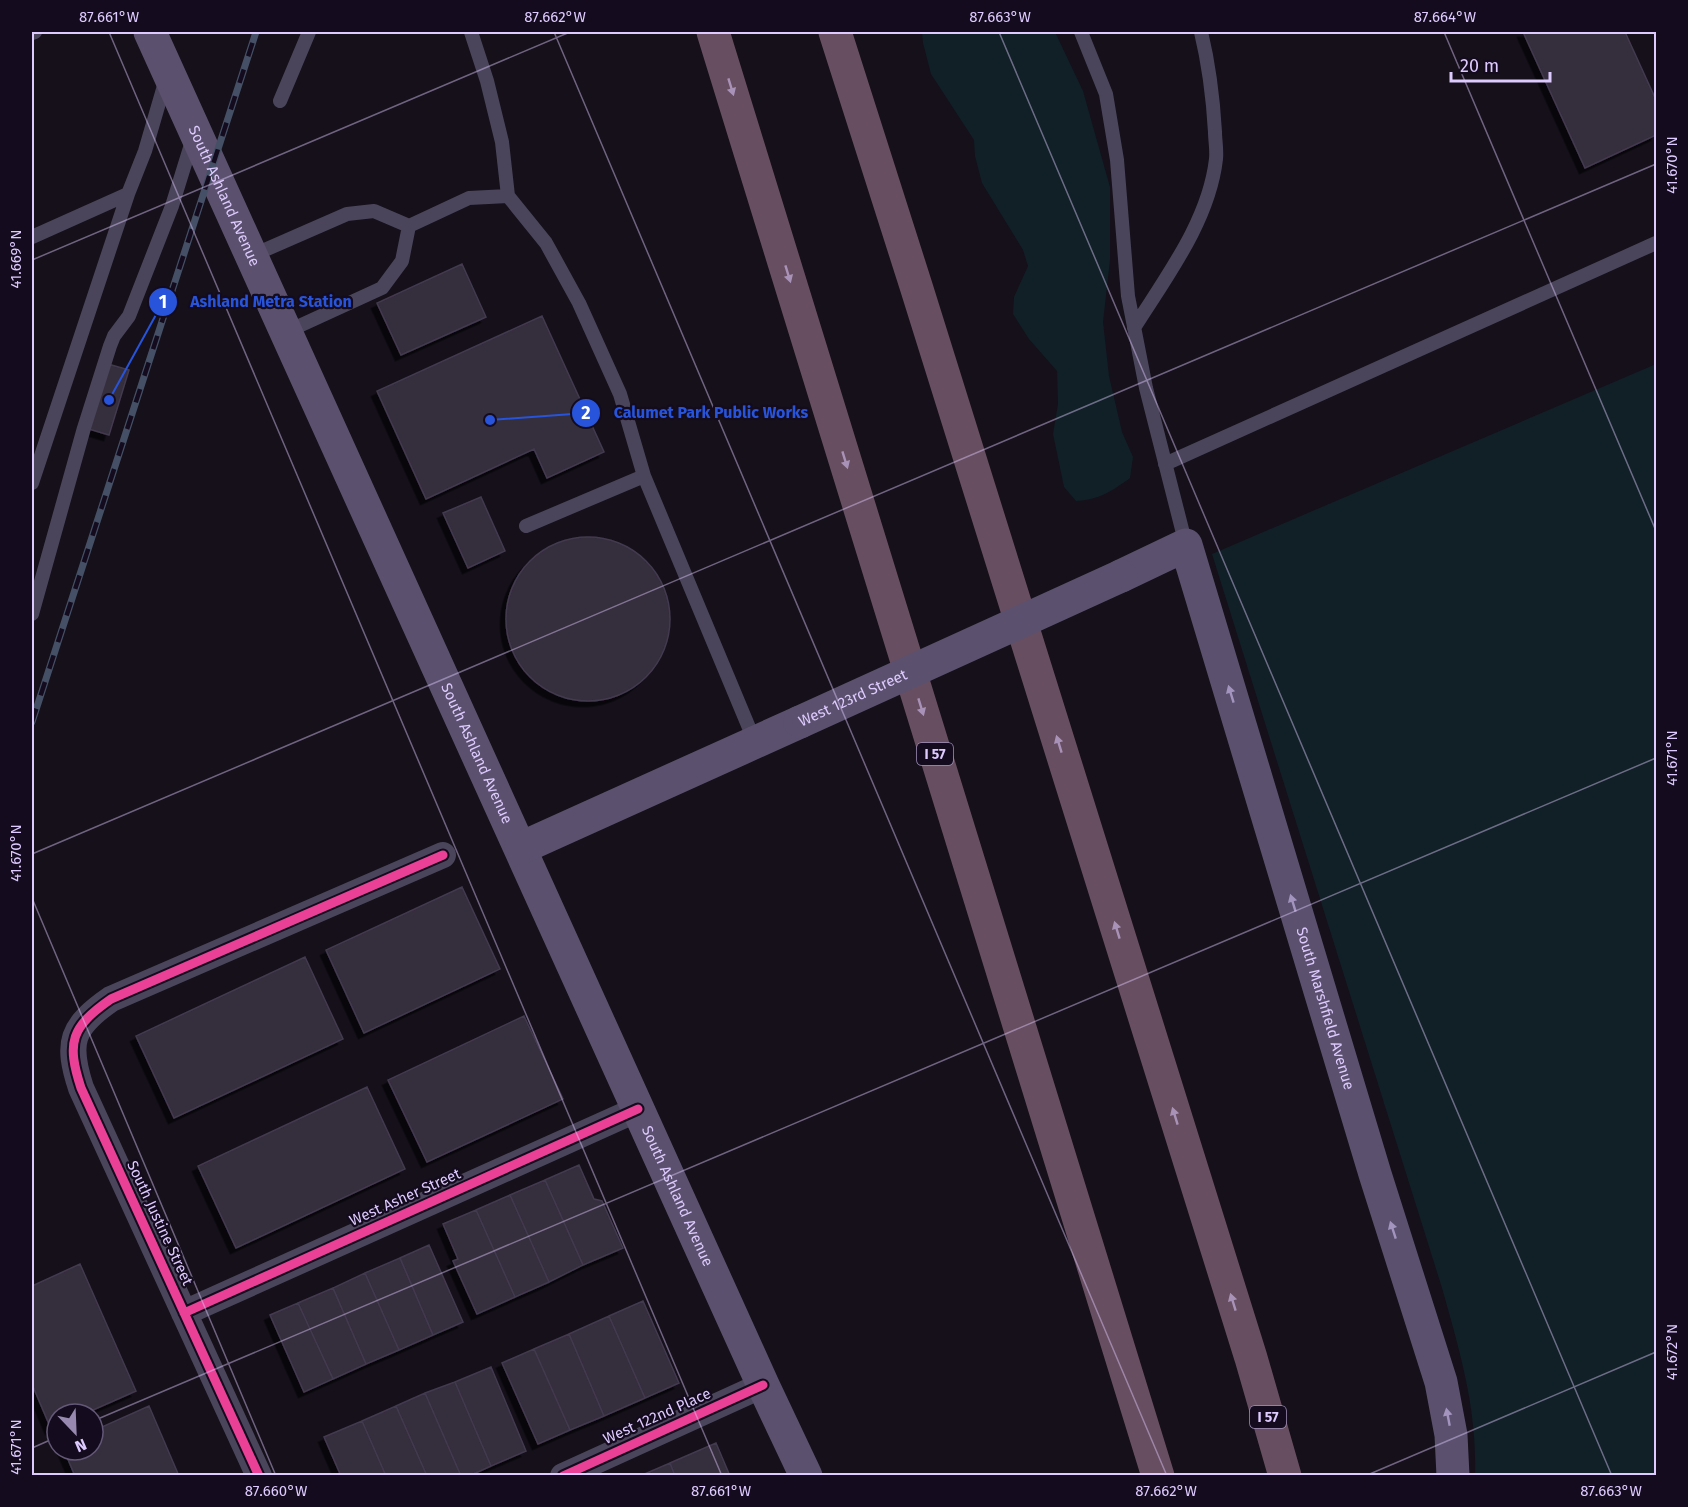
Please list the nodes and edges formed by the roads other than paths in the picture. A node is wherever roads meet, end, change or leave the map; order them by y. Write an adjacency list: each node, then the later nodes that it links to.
1 (150, 32): 8 (main road, South Ashland Avenue)
2 (309, 32): 9 (lane)
3 (471, 32): 12 (lane)
4 (713, 32): 35 (highway, I 57, one-way to 35)
5 (835, 32): 30 (highway, I 57, one-way to 5)
6 (1080, 32): 17 (lane)
7 (1201, 32): 17 (lane)
8 (168, 72): 10 (main road, South Ashland Avenue); 11 (lane)
9 (280, 101)
10 (195, 131): 16 (main road, South Ashland Avenue); 24 (lane)
11 (128, 194): 14 (lane); 21 (lane)
12 (508, 196): 13 (lane); 20 (lane)
13 (409, 226): 16 (lane); 18 (lane)
14 (32, 237)
15 (1656, 243): 19 (lane)
16 (251, 256): 18 (main road, South Ashland Avenue)
17 (1134, 328): 19 (lane)
18 (285, 332): 26 (main road, South Ashland Avenue)
19 (1165, 464): 23 (lane)
20 (644, 476): 22 (lane); 25 (lane)
21 (32, 483)
22 (526, 526)
23 (1186, 545): 25 (main road, West 123rd Street, bridge); 38 (main road, South Marshfield Avenue, one-way to 23)
24 (32, 614)
25 (755, 742): 26 (main road, West 123rd Street)
26 (520, 848): 28 (main road, South Ashland Avenue)
27 (443, 855): 29 (street, South Justine Street)
28 (639, 1109): 29 (street, West Asher Street); 31 (main road, South Ashland Avenue)
29 (184, 1313): 32 (street, South Justine Street)
30 (1251, 1358): 36 (highway, I 57); 37 (highway)
31 (764, 1385): 33 (street, West 122nd Place); 34 (main road, South Ashland Avenue)
32 (259, 1476)
33 (563, 1476)
34 (806, 1476)
35 (1158, 1476)
36 (1285, 1476)
37 (1295, 1476)
38 (1453, 1476)

